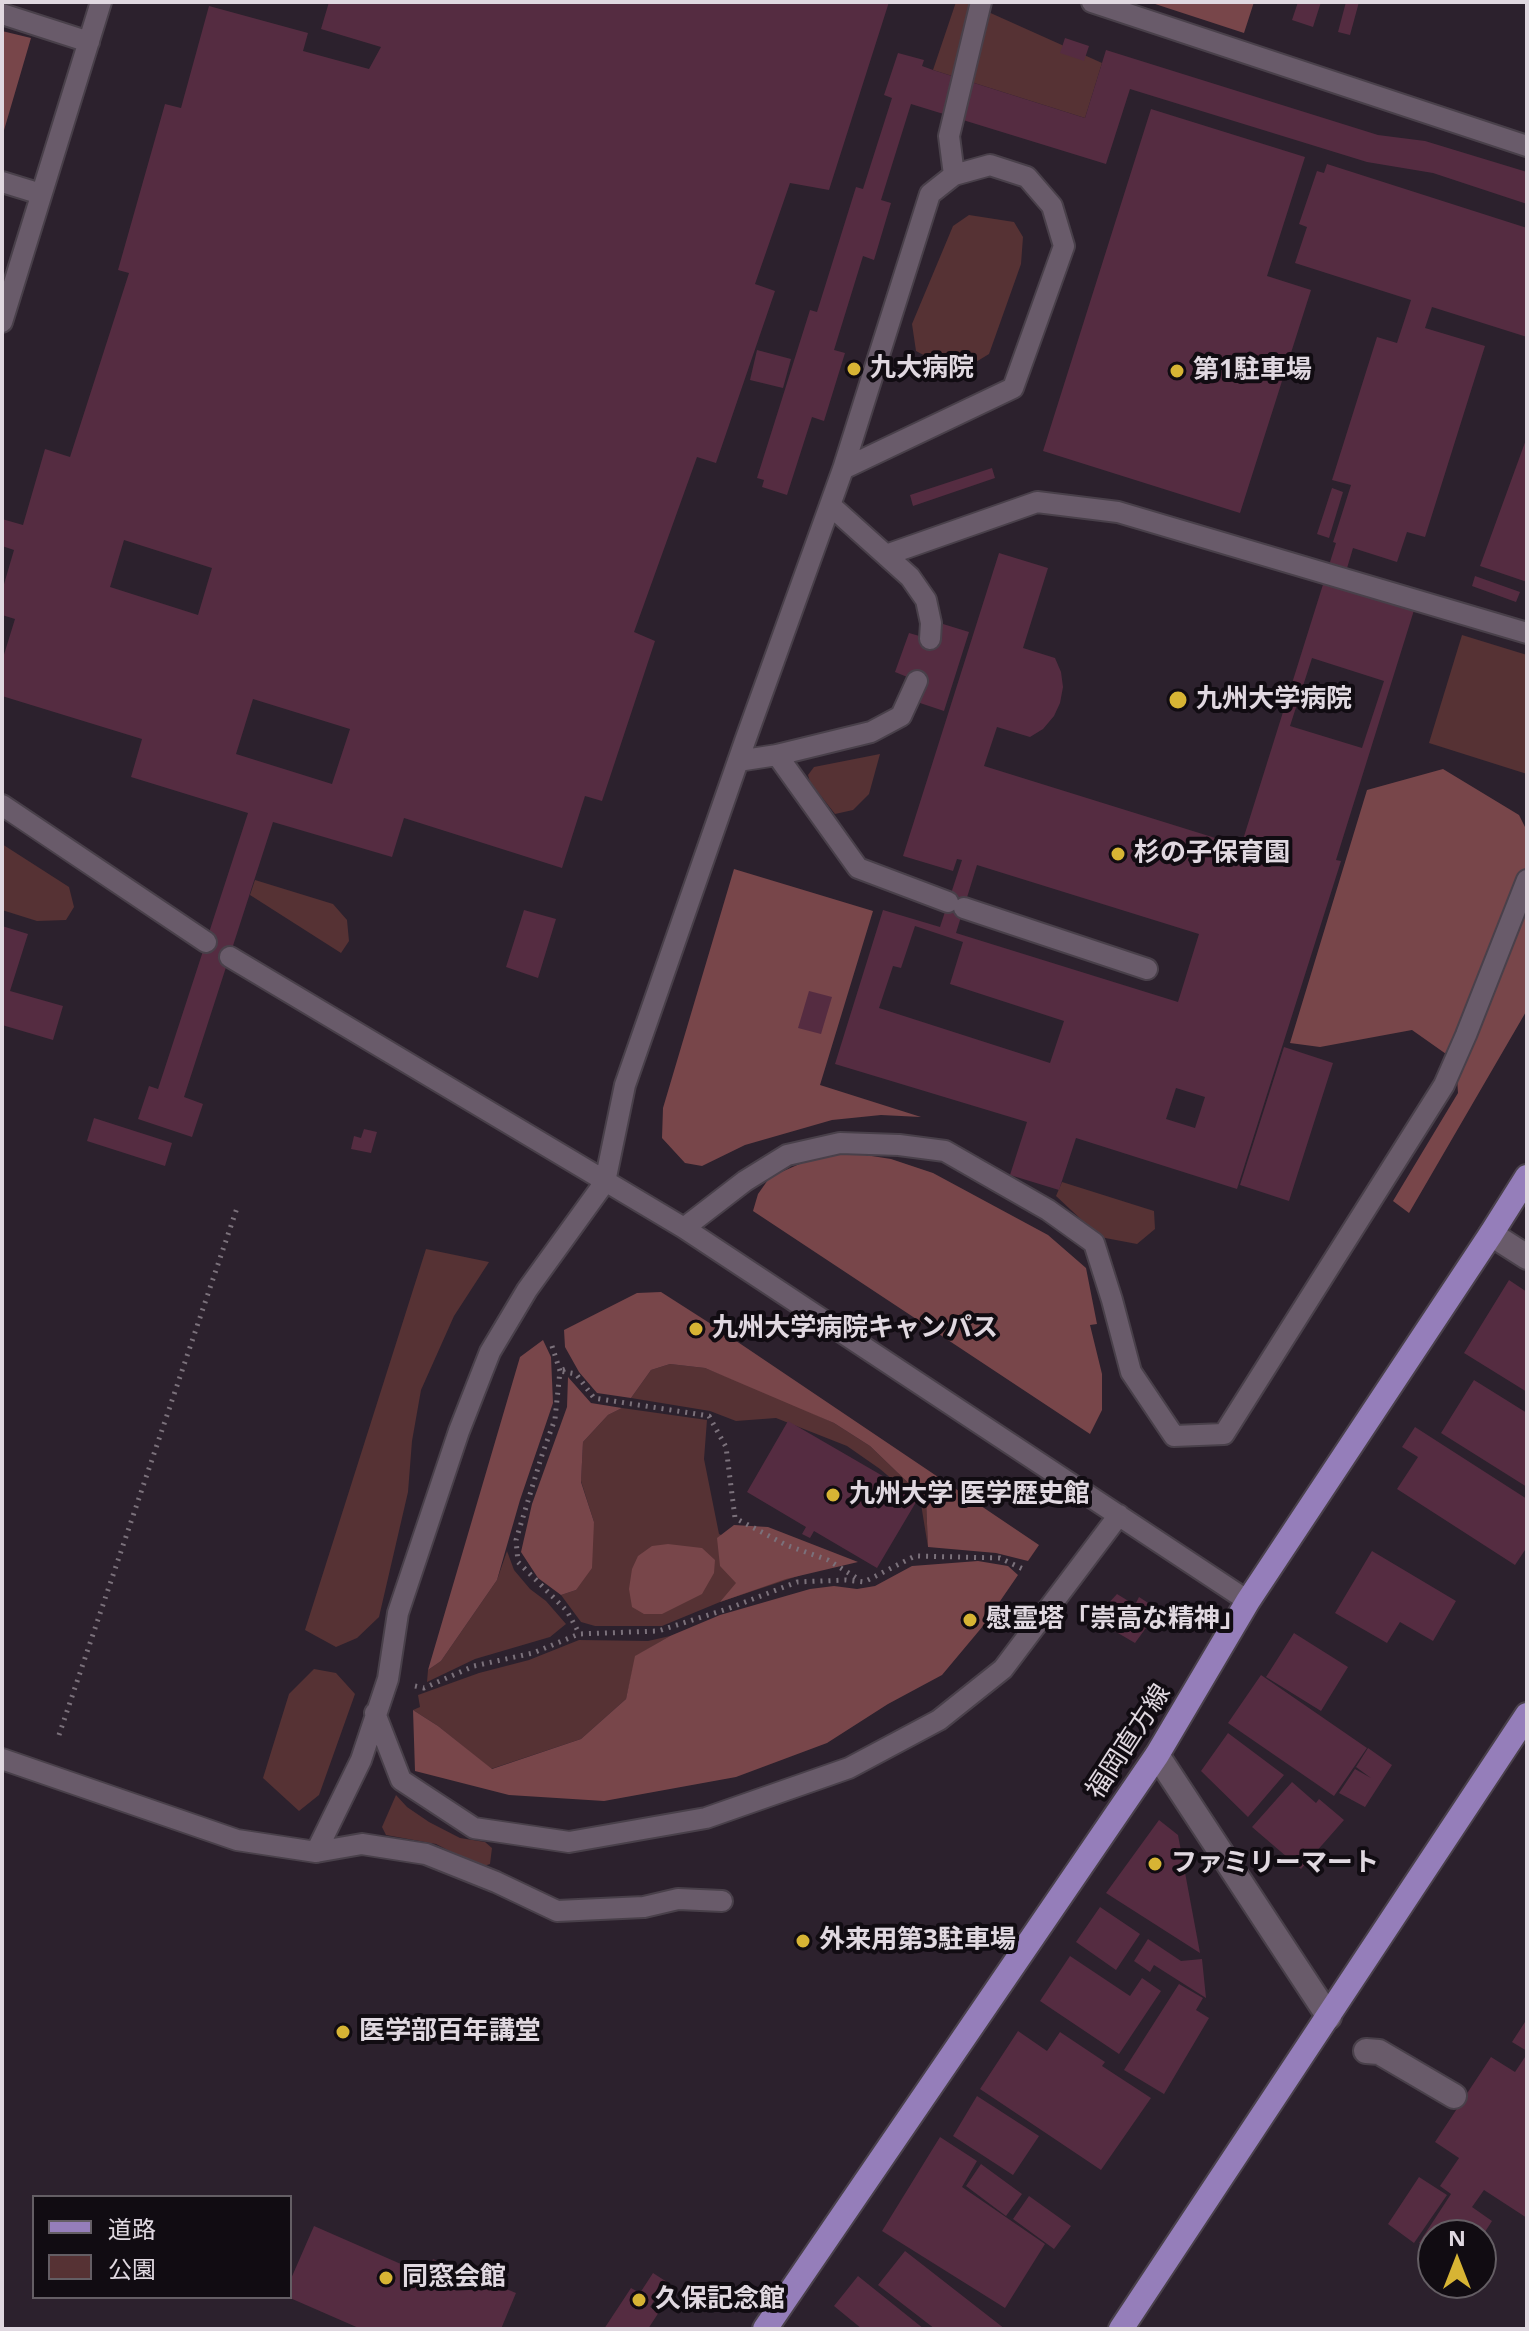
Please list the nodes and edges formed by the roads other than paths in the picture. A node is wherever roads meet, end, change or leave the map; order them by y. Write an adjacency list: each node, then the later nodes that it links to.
1 (101, 2): 5 (lane)
2 (981, 2): 7 (lane)
3 (1092, 2): 6 (lane)
4 (2, 14): 5 (lane)
5 (89, 42): 9 (lane)
6 (1527, 146)
7 (954, 175): 11 (lane); 11 (lane)
8 (2, 182): 9 (lane)
9 (41, 194): 10 (lane)
10 (2, 322)
11 (843, 469): 12 (lane)
12 (830, 505): 13 (lane); 18 (lane)
13 (886, 555): 14 (lane); 15 (lane)
14 (1527, 633)
15 (930, 639)
16 (917, 681): 17 (lane)
17 (777, 755): 18 (lane); 23 (lane)
18 (738, 761): 25 (lane)
19 (2, 805): 21 (lane)
20 (1527, 880): 26 (lane)
21 (206, 942)
22 (230, 957): 25 (lane)
23 (1147, 969)
24 (1527, 1177): 27 (main road, 福岡直方線)
25 (605, 1182): 26 (lane); 31 (lane)
26 (684, 1228): 29 (lane)
27 (1491, 1234): 28 (street); 30 (main road, 福岡直方線)
28 (1527, 1257)
29 (1119, 1515): 30 (lane); 31 (lane)
30 (1248, 1601): 33 (main road, 福岡直方線)
31 (375, 1713): 35 (lane)
32 (1527, 1715): 37 (main road)
33 (1157, 1755): 37 (street); 40 (main road, 福岡直方線)
34 (2, 1759): 35 (lane)
35 (316, 1852): 36 (lane)
36 (722, 1901)
37 (1329, 2017): 41 (main road)
38 (1366, 2051): 39 (street)
39 (1454, 2096)
40 (765, 2329)
41 (1121, 2329)

